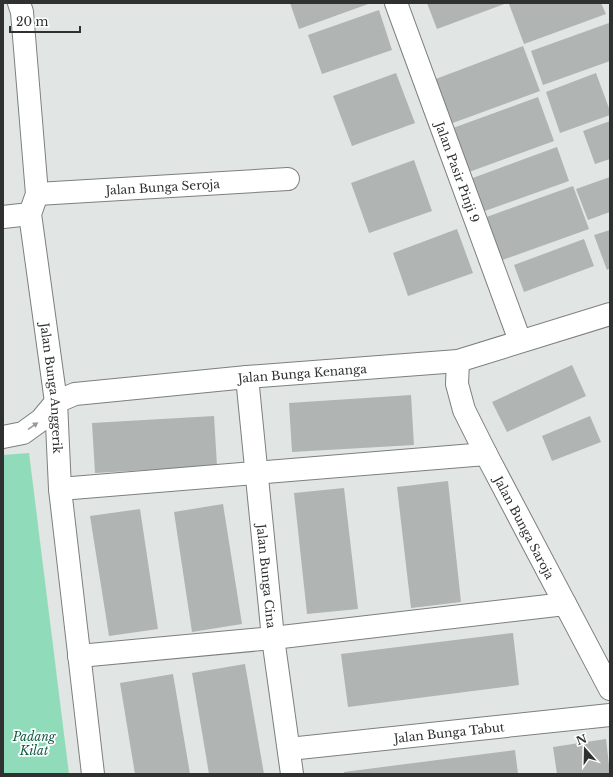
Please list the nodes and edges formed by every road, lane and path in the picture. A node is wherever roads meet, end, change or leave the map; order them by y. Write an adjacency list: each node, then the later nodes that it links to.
1 (19, 3): 4 (street, Jalan Bunga Anggerik)
2 (396, 3): 8 (street, Jalan Pasir Pinji 9)
3 (288, 178): 4 (street, Jalan Bunga Seroja)
4 (37, 194): 5 (street, Jalan Bunga Anggerik)
5 (30, 214): 6 (street); 11 (street, Jalan Bunga Anggerik)
6 (3, 217)
7 (610, 314): 8 (street, Jalan Bunga Kenanga)
8 (520, 341): 9 (street, Jalan Bunga Kenanga)
9 (458, 361): 10 (street, Jalan Bunga Kenanga); 13 (street, Jalan Bunga Saroja)
10 (247, 377): 11 (street, Jalan Bunga Kenanga); 14 (street, Jalan Bunga Cina)
11 (56, 402): 12 (street, Jalan Bunga Kenanga, one-way to 11); 15 (street, Jalan Bunga Anggerik)
12 (3, 437)
13 (486, 454): 14 (street); 16 (street, Jalan Bunga Saroja)
14 (256, 472): 15 (street); 17 (street, Jalan Bunga Cina)
15 (60, 489): 18 (street, Jalan Bunga Anggerik)
16 (564, 604): 17 (street); 19 (street, Jalan Bunga Saroja)
17 (273, 638): 18 (street); 21 (street, Jalan Bunga Cina)
18 (79, 656): 22 (street, Jalan Bunga Anggerik)
19 (610, 689)
20 (610, 715): 21 (street, Jalan Bunga Tabut)
21 (289, 749): 23 (street, Jalan Bunga Cina)
22 (93, 774)
23 (292, 774)

